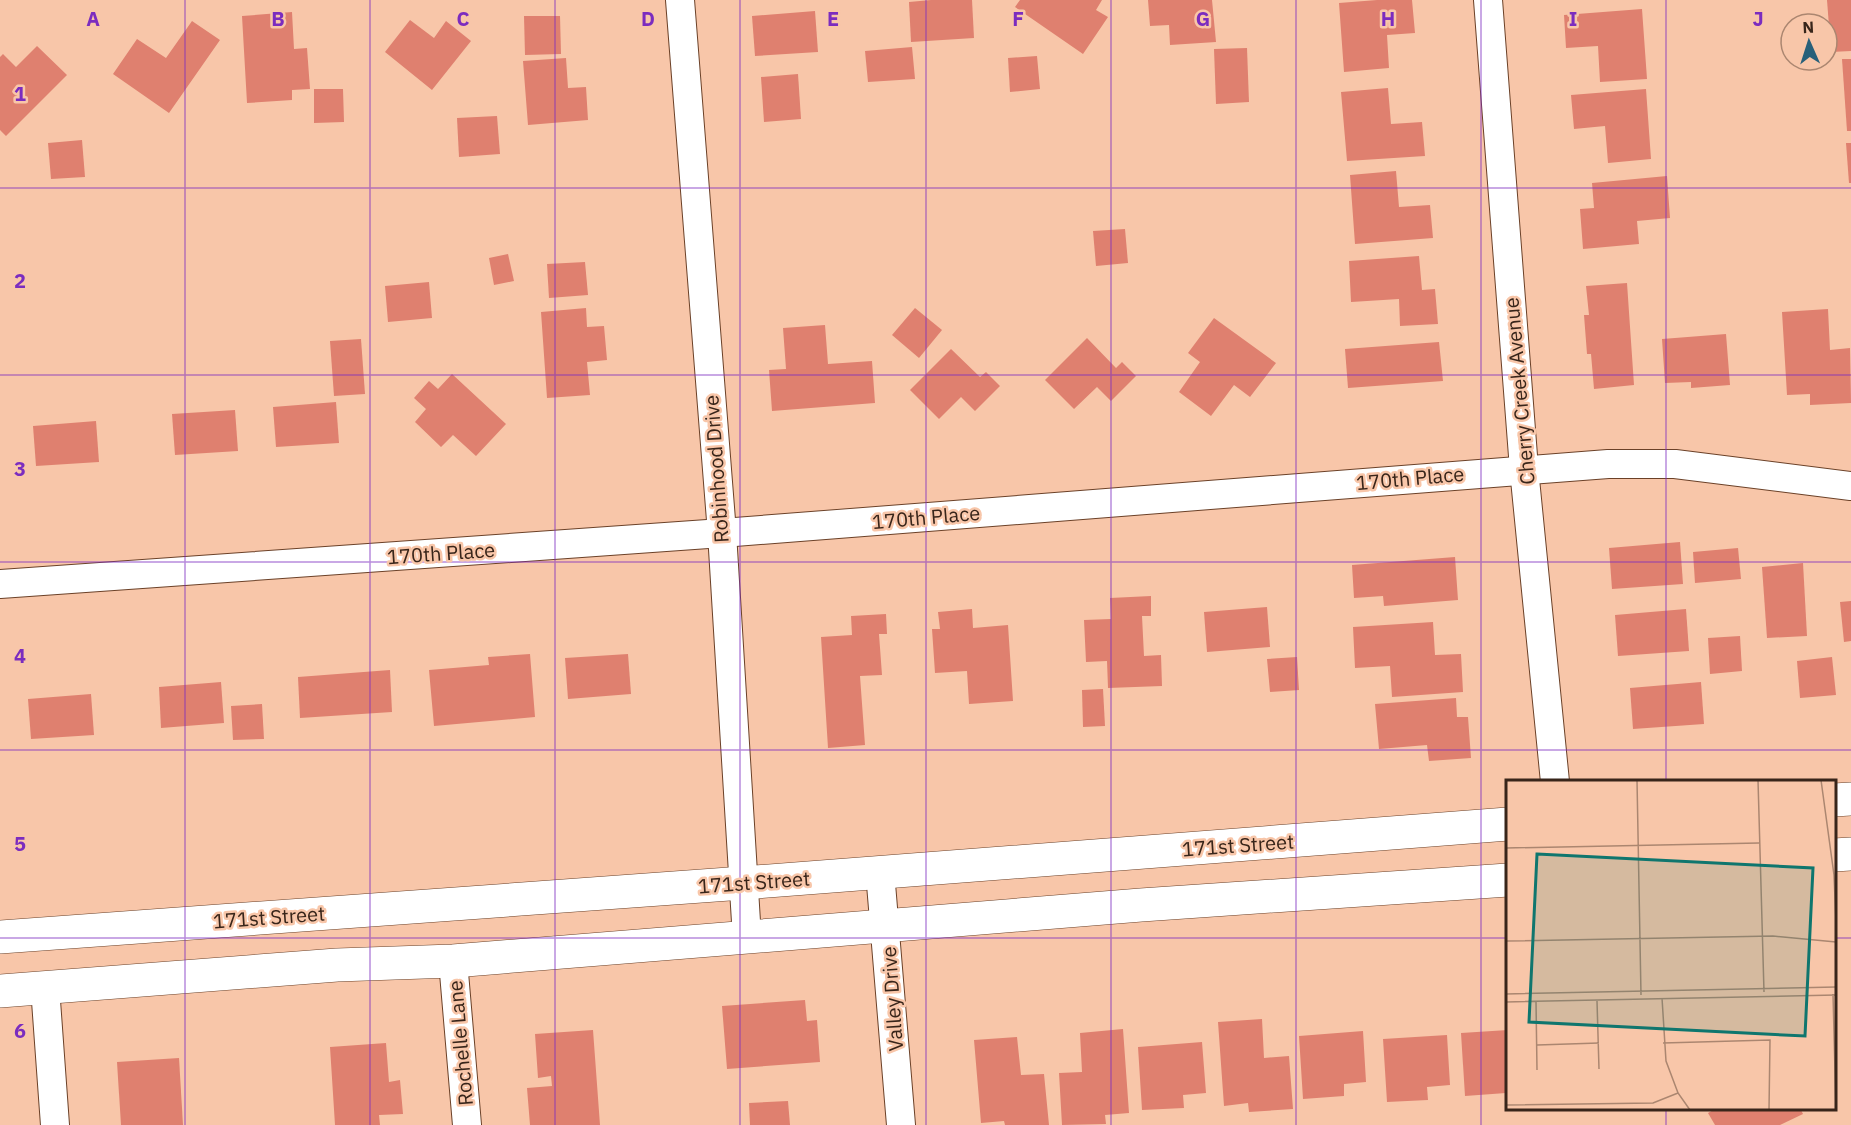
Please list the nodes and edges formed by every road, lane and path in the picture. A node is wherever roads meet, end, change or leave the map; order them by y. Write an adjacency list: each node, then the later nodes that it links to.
1 (680, 0): 5 (street, Robinhood Drive)
2 (1488, 0): 3 (street, Cherry Creek Avenue)
3 (1524, 469): 4 (street, 170th Place); 5 (street, 170th Place); 7 (street, Cherry Creek Avenue)
4 (1851, 486)
5 (722, 533): 6 (street, 170th Place); 15 (street, Robinhood Drive)
6 (0, 584)
7 (1555, 780)
8 (1851, 799): 9 (street)
9 (1836, 800)
10 (1506, 824): 13 (street, 171st Street)
11 (1851, 854): 12 (street)
12 (1836, 855)
13 (880, 872): 15 (street, 171st Street); 16 (street, Valley Drive)
14 (1506, 880): 16 (street)
15 (742, 883): 17 (street, 171st Street); 18 (street, Robinhood Drive)
16 (886, 927): 18 (street); 24 (street, Valley Drive)
17 (0, 937)
18 (747, 938): 19 (street)
19 (453, 961): 20 (street); 23 (street, Rochelle Lane)
20 (45, 987): 21 (street); 22 (street)
21 (0, 991)
22 (55, 1125)
23 (467, 1125)
24 (901, 1125)

